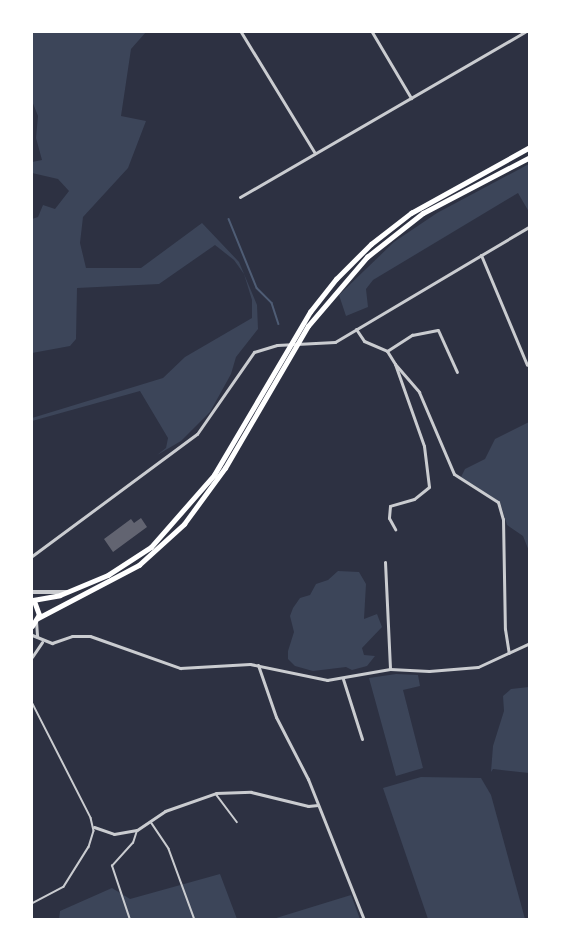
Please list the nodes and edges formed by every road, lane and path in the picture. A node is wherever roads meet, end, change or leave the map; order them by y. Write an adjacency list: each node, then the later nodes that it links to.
1 (242, 32): 6 (street)
2 (372, 32): 4 (street)
3 (525, 32): 4 (street)
4 (411, 98): 6 (street)
5 (530, 147): 20 (main road)
6 (315, 153): 8 (street)
7 (530, 157): 22 (main road)
8 (240, 197)
9 (530, 226): 10 (street)
10 (481, 255): 11 (street); 14 (street)
11 (356, 329): 12 (street); 17 (street)
12 (387, 351): 13 (street); 15 (street)
13 (395, 364): 16 (street); 28 (street)
14 (527, 365)
15 (457, 372)
16 (395, 529)
17 (32, 556)
18 (385, 562): 31 (street)
19 (32, 592): 20 (street)
20 (68, 592): 21 (main road)
21 (32, 599): 22 (main road)
22 (37, 620): 23 (main road); 25 (street)
23 (32, 626)
24 (32, 635): 25 (street)
25 (37, 638): 26 (street)
26 (42, 642): 29 (street); 30 (street)
27 (530, 643): 28 (street)
28 (509, 653): 31 (street)
29 (32, 657)
30 (258, 665): 32 (street); 36 (street)
31 (390, 669): 32 (street)
32 (343, 679): 34 (street)
33 (32, 702): 39 (lane)
34 (362, 739)
35 (216, 793): 36 (street); 37 (street); 38 (lane)
36 (318, 805): 44 (street)
37 (151, 821): 40 (street); 43 (lane)
38 (237, 822)
39 (94, 826): 40 (street); 41 (lane)
40 (137, 830): 42 (lane)
41 (32, 904)
42 (130, 920)
43 (195, 920)
44 (364, 920)

